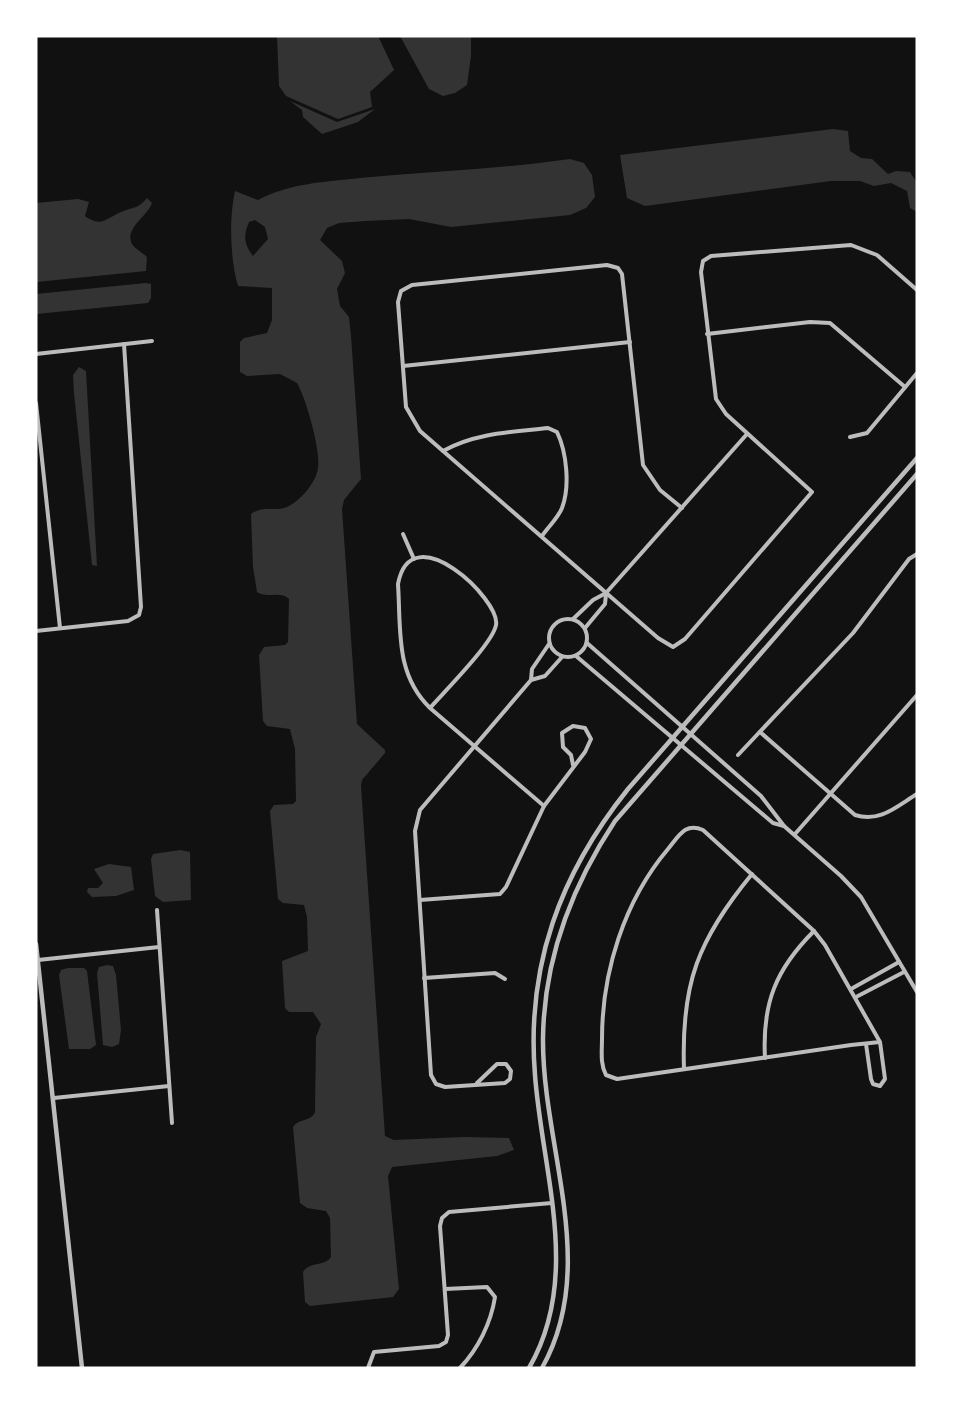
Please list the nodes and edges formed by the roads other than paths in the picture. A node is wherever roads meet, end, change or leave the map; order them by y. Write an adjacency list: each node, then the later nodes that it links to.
1 (917, 290): 2 (street)
2 (707, 334): 9 (street); 11 (street)
3 (152, 341): 5 (street)
4 (630, 342): 7 (street); 7 (street); 16 (street)
5 (124, 344): 6 (street); 25 (street)
6 (36, 354)
7 (403, 366): 13 (street)
8 (917, 373): 9 (street)
9 (905, 387): 12 (street)
10 (36, 403): 25 (street)
11 (747, 434): 16 (street); 23 (street)
12 (850, 437)
13 (443, 451): 18 (street); 18 (street)
14 (917, 458): 21 (street)
15 (917, 474): 22 (street)
16 (682, 508): 23 (street)
17 (403, 534): 20 (street)
18 (542, 536): 23 (street)
19 (917, 554): 36 (street)
20 (414, 559): 34 (street); 34 (street)
21 (806, 586): 22 (street); 35 (street)
22 (813, 592): 37 (street)
23 (606, 593): 24 (street); 26 (street)
24 (573, 619): 26 (street); 29 (street)
25 (60, 628): 27 (street)
26 (585, 628): 28 (street)
27 (36, 631)
28 (586, 643): 30 (street); 35 (street)
29 (549, 644): 31 (street); 32 (street)
30 (576, 656): 31 (street); 38 (street)
31 (562, 657): 32 (street)
32 (531, 680): 40 (street)
33 (917, 695): 43 (street)
34 (430, 708): 40 (street)
35 (683, 728): 37 (street); 38 (street)
36 (760, 732): 41 (street); 43 (street)
37 (690, 734): 39 (street); 46 (street)
38 (673, 738): 39 (street); 60 (street)
39 (680, 744): 46 (street); 61 (street)
40 (474, 746): 45 (street); 49 (street)
41 (738, 755)
42 (573, 765): 42 (street); 45 (street)
43 (831, 794): 44 (street); 47 (street)
44 (917, 794)
45 (544, 806): 49 (street)
46 (784, 826): 47 (street)
47 (795, 834): 55 (street)
48 (752, 874): 51 (street); 69 (street); 69 (street)
49 (420, 900): 58 (street)
50 (157, 910): 53 (street)
51 (813, 931): 63 (street); 68 (street)
52 (36, 944): 54 (street)
53 (160, 947): 54 (street); 71 (street)
54 (38, 960): 72 (street)
55 (899, 962): 56 (street); 57 (street)
56 (904, 972): 62 (street); 64 (street)
57 (878, 974): 62 (street); 63 (street)
58 (424, 978): 59 (street); 70 (street)
59 (505, 979)
60 (538, 981): 61 (street); 75 (street)
61 (549, 982): 74 (street)
62 (883, 983): 65 (street)
63 (851, 989): 65 (street)
64 (917, 992)
65 (856, 997): 66 (street)
66 (880, 1042): 67 (street); 67 (street)
67 (866, 1044): 68 (street)
68 (765, 1058): 69 (street)
69 (684, 1069)
70 (477, 1083): 70 (street)
71 (169, 1086): 72 (street); 73 (street)
72 (54, 1098): 77 (street)
73 (172, 1123)
74 (562, 1202): 75 (street); 81 (street)
75 (552, 1203): 76 (street); 80 (street)
76 (445, 1289): 78 (street); 79 (street)
77 (82, 1368)
78 (368, 1368)
79 (460, 1368)
80 (529, 1368)
81 (542, 1368)

